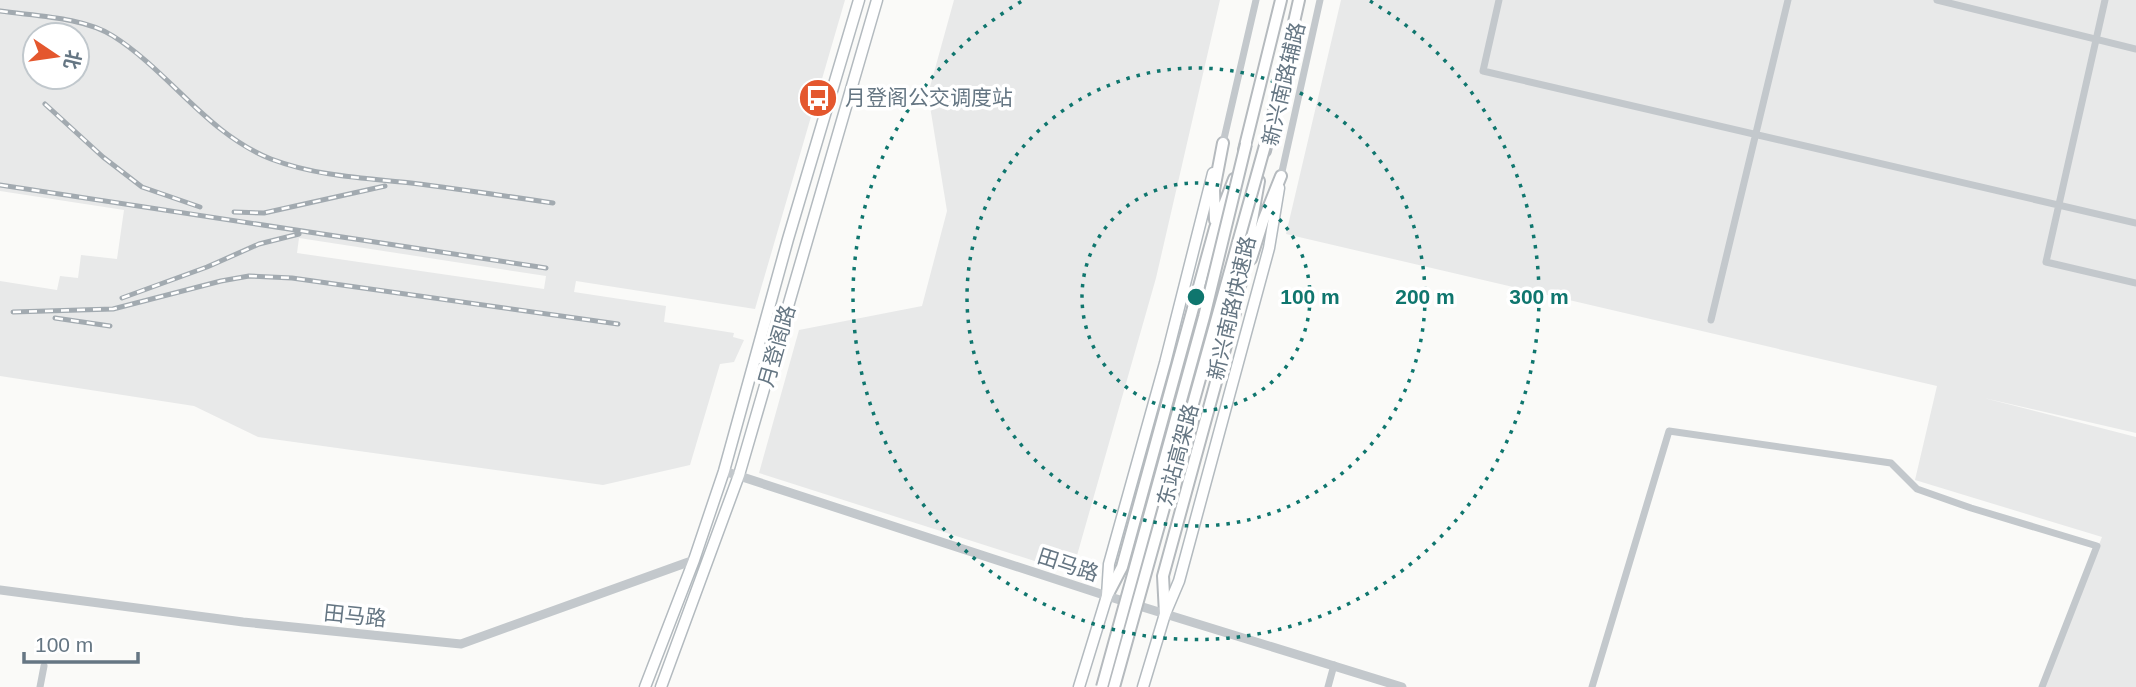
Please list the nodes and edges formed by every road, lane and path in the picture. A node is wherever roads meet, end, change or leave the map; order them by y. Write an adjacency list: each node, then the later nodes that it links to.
1 (859, 0): 24 (main road, 月登阁路)
2 (877, 0): 25 (main road, 月登阁路)
3 (1256, 0): 15 (street)
4 (1280, 0): 16 (main road, 新兴南路快速路)
5 (1299, 0): 14 (main road, 新兴南路快速路)
6 (1320, 0): 17 (street, 新兴南路辅路)
7 (1499, 0): 13 (street)
8 (1788, 0): 13 (street)
9 (1937, 0): 11 (street)
10 (2105, 0): 11 (street)
11 (2097, 40): 12 (street); 18 (street)
12 (2136, 49)
13 (1755, 135): 18 (street); 23 (street)
14 (1266, 142): 22 (main road, 新兴南路快速路); 37 (main road, 东站高架路, bridge)
15 (1223, 143): 20 (main road); 28 (main road)
16 (1246, 144): 20 (main road, 新兴南路快速路); 36 (main road, 东站高架路, bridge)
17 (1281, 176): 22 (main road); 29 (main road)
18 (2059, 205): 19 (street); 21 (street)
19 (2136, 223)
20 (1215, 228): 28 (main road, 新兴南路快速路)
21 (2136, 284)
22 (1236, 309): 29 (main road, 新兴南路快速路)
23 (1711, 320)
24 (724, 471): 25 (street, 田马路); 26 (main road, 月登阁路)
25 (738, 475): 28 (street, 田马路); 34 (main road, 月登阁路)
26 (694, 560): 27 (street, 田马路); 33 (main road, 月登阁路)
27 (0, 590)
28 (1107, 596): 29 (street, 田马路); 35 (main road)
29 (1165, 614): 30 (street, 田马路); 38 (main road)
30 (1334, 665): 39 (street); 40 (street, 田马路)
31 (44, 666): 32 (street)
32 (40, 687)
33 (645, 687)
34 (662, 687)
35 (1079, 687)
36 (1102, 687)
37 (1114, 687)
38 (1143, 687)
39 (1328, 687)
40 (1402, 687)
41 (1592, 687): 42 (street)
42 (2042, 687)

